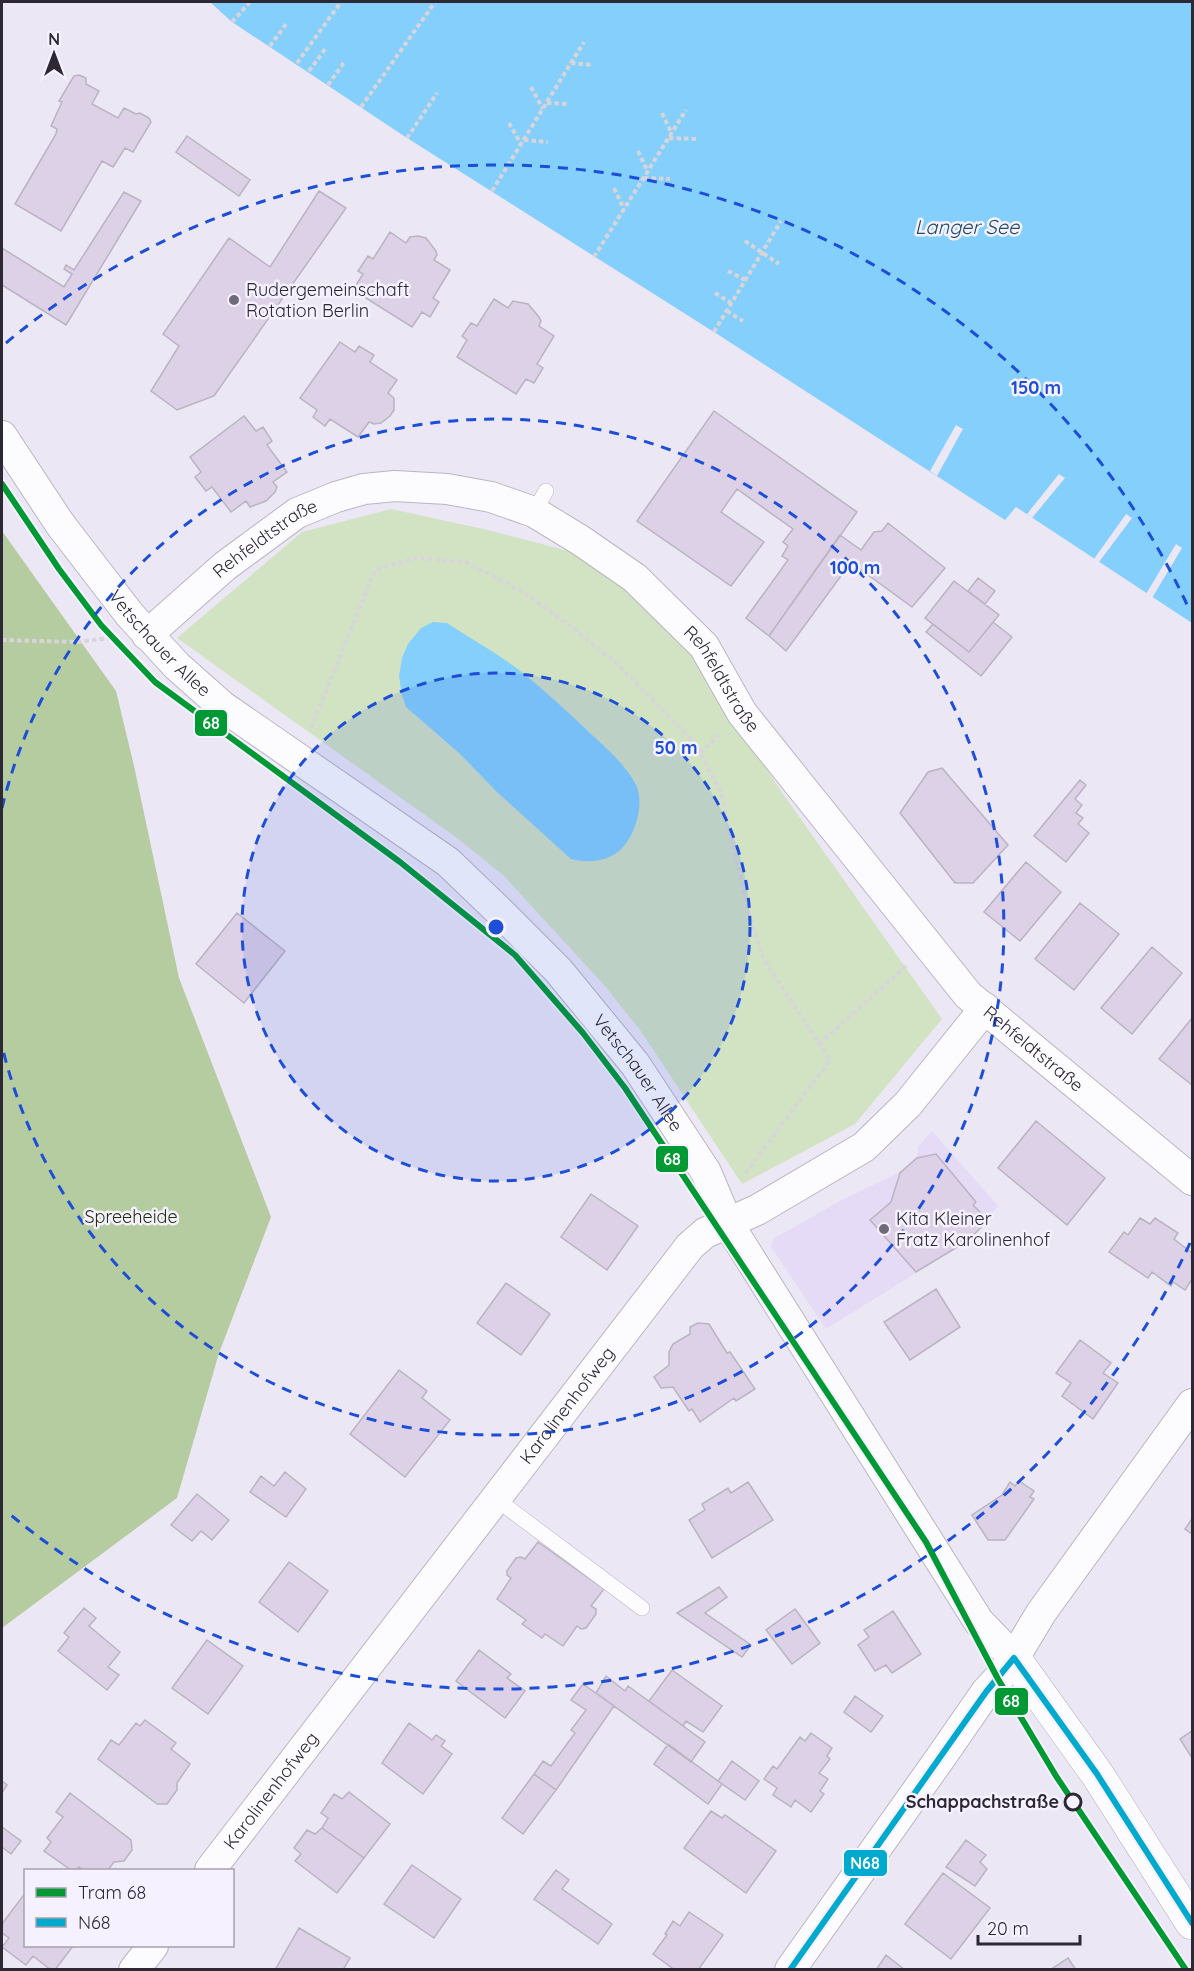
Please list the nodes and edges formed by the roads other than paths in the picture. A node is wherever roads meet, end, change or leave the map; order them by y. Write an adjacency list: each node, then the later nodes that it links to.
1 (2, 436): 2 (street, Vetschauer Allee)
2 (139, 625): 3 (street, Rehfeldtstraße); 5 (street, Vetschauer Allee)
3 (985, 1008): 4 (street, Rehfeldtstraße); 5 (street, Karolinenhofweg)
4 (1192, 1180)
5 (727, 1222): 7 (street, Karolinenhofweg); 9 (street, Vetschauer Allee)
6 (1192, 1404): 9 (street)
7 (496, 1499): 8 (lane); 10 (street, Karolinenhofweg)
8 (642, 1608)
9 (1014, 1658): 11 (street, Vetschauer Allee); 14 (street)
10 (211, 1869)
11 (1192, 1923)
12 (152, 1947): 13 (street)
13 (134, 1970)
14 (790, 1970)

